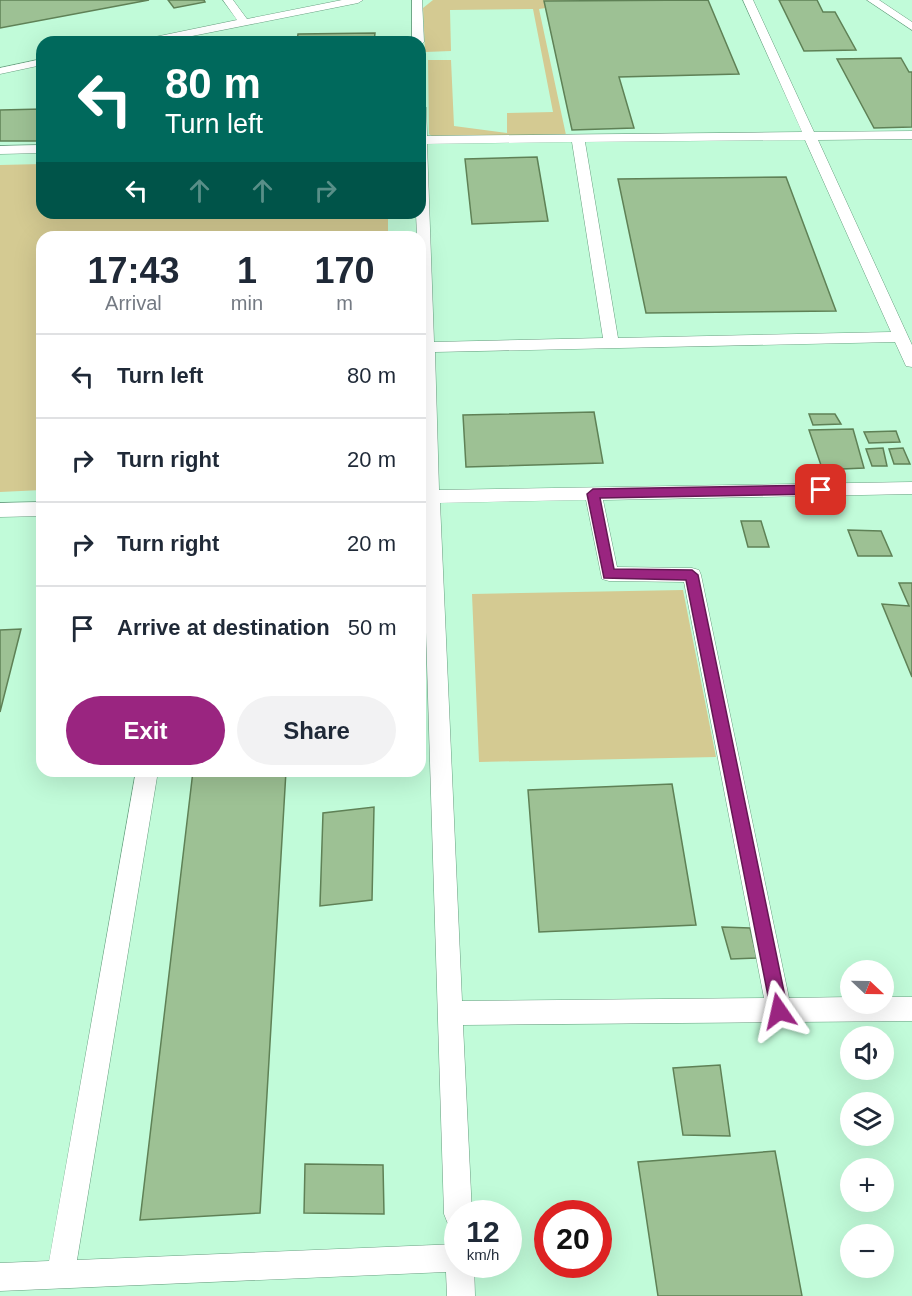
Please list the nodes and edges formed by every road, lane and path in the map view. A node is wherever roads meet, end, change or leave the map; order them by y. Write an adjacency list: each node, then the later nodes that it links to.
1 (228, 0): 6 (lane)
2 (358, 0): 6 (lane)
3 (417, 0): 9 (lane)
4 (748, 0): 13 (lane)
5 (872, 0): 7 (lane)
6 (244, 22): 8 (lane)
7 (912, 27)
8 (175, 36)
9 (418, 36)
10 (36, 63): 11 (lane)
11 (0, 70)
12 (912, 135): 13 (lane)
13 (810, 137): 14 (lane); 19 (lane)
14 (578, 139): 15 (lane); 20 (lane)
15 (426, 140)
16 (36, 149): 17 (lane)
17 (0, 150)
18 (426, 312): 21 (lane)
19 (900, 337): 20 (lane); 22 (lane)
20 (611, 343): 21 (lane)
21 (427, 347): 25 (lane)
22 (912, 362)
23 (912, 488): 24 (lane)
24 (593, 494): 25 (lane); 30 (lane)
25 (426, 497): 31 (lane)
26 (36, 509): 27 (lane)
27 (0, 510)
28 (146, 777): 34 (lane)
29 (912, 1009): 30 (lane)
30 (779, 1011): 31 (lane)
31 (450, 1013): 32 (lane)
32 (457, 1200)
33 (444, 1259): 34 (lane)
34 (61, 1273): 35 (lane)
35 (0, 1277)
36 (460, 1278): 37 (lane)
37 (461, 1296)

